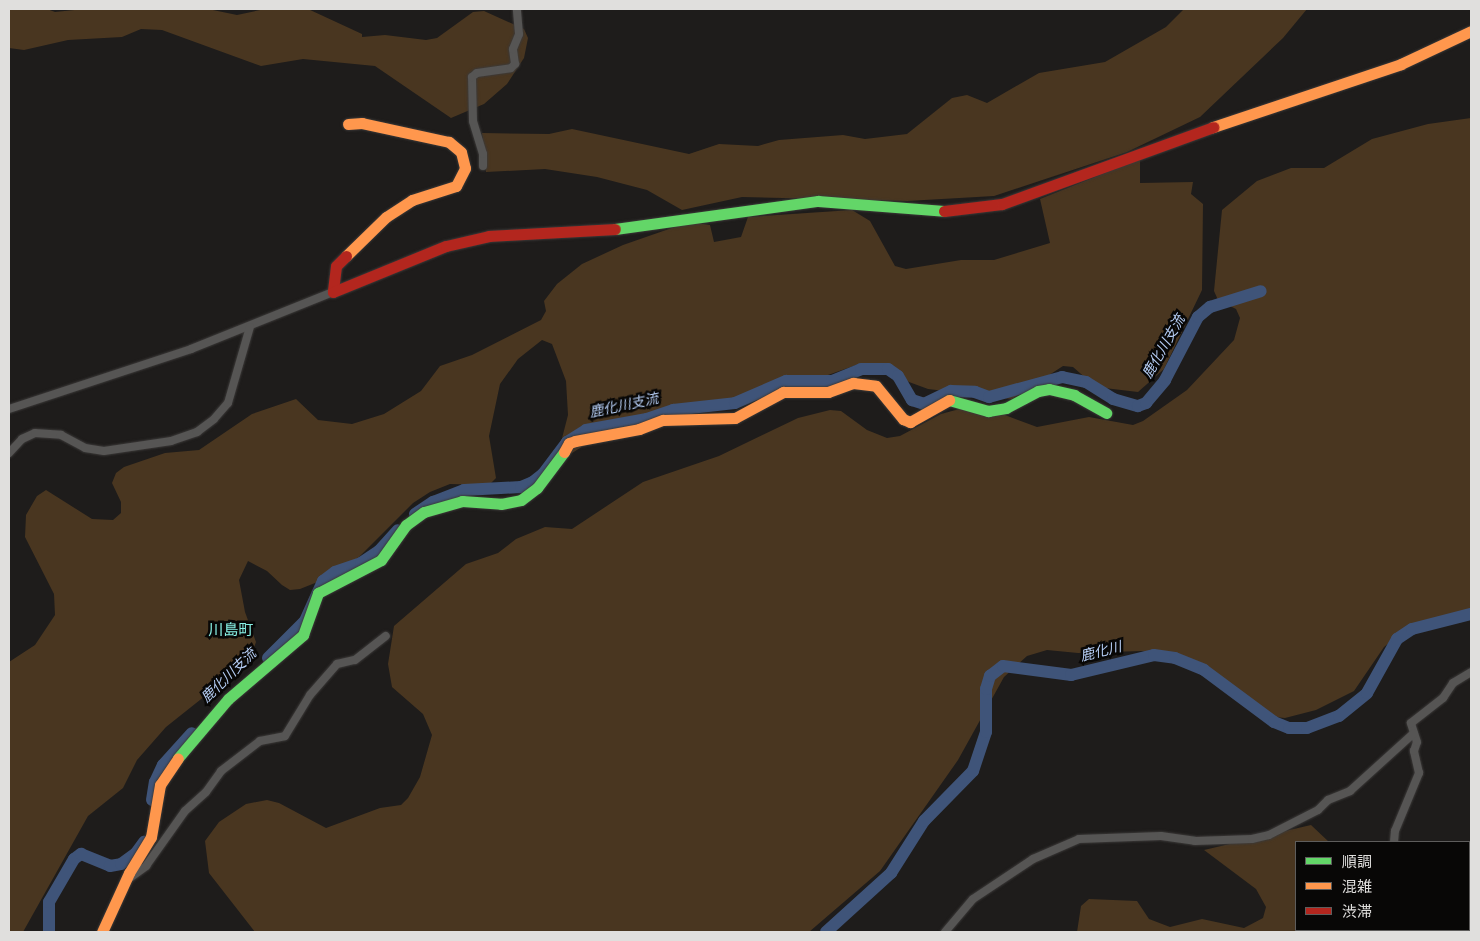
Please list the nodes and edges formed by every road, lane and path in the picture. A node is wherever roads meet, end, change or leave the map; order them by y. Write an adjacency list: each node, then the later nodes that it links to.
1 (517, 9): 4 (street)
2 (1471, 30): 5 (street)
3 (348, 124): 5 (street)
4 (483, 166)
5 (333, 292): 6 (street)
6 (250, 327): 7 (street); 9 (street)
7 (9, 409)
8 (1106, 413): 14 (street)
9 (9, 453)
10 (386, 636): 14 (street)
11 (1471, 672): 12 (street)
12 (1414, 733): 13 (street); 16 (street)
13 (1394, 841)
14 (125, 882): 15 (street)
15 (102, 932)
16 (945, 932)

